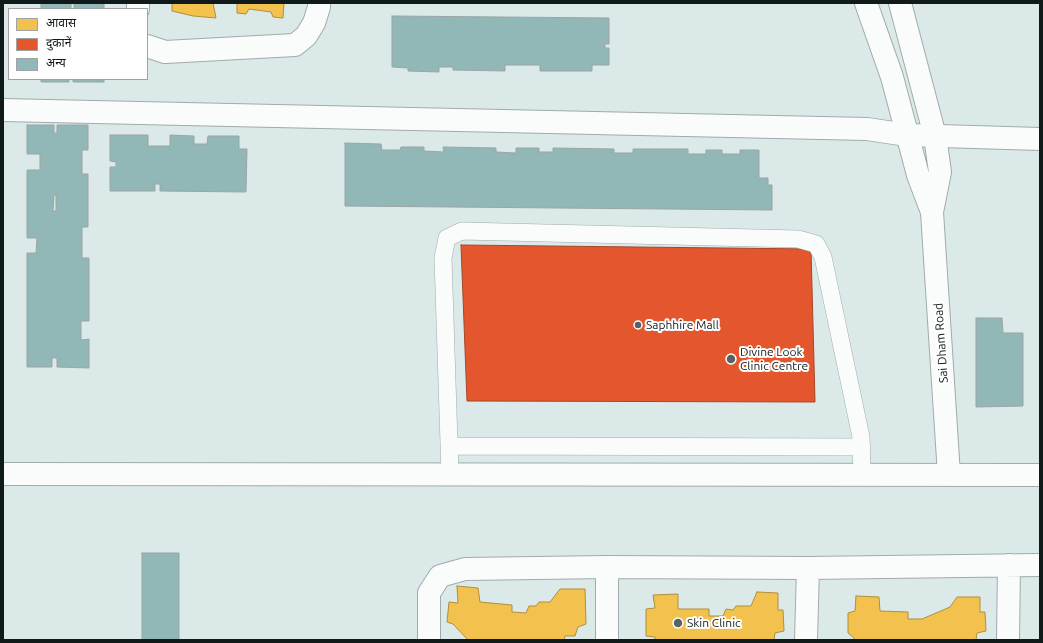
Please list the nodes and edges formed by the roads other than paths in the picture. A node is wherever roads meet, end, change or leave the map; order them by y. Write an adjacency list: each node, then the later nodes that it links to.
1 (319, 3): 4 (street)
2 (866, 3): 6 (street, Sai Dham Road)
3 (900, 3): 7 (street, Sai Dham Road)
4 (148, 46)
5 (3, 110): 6 (street)
6 (907, 135): 7 (street); 9 (street, Sai Dham Road)
7 (935, 136): 8 (street); 9 (street, Sai Dham Road)
8 (1040, 139)
9 (932, 212): 15 (street, Sai Dham Road)
10 (449, 446): 11 (lane); 11 (lane); 13 (lane)
11 (862, 447): 14 (lane)
12 (3, 474): 13 (street)
13 (450, 474): 14 (street)
14 (862, 475): 15 (street)
15 (949, 475): 16 (street)
16 (1040, 475)
17 (1009, 565): 18 (street); 20 (street); 24 (street)
18 (1040, 565)
19 (607, 567): 20 (street); 21 (street); 22 (street)
20 (808, 568): 23 (street)
21 (429, 640)
22 (607, 640)
23 (806, 640)
24 (1008, 640)

